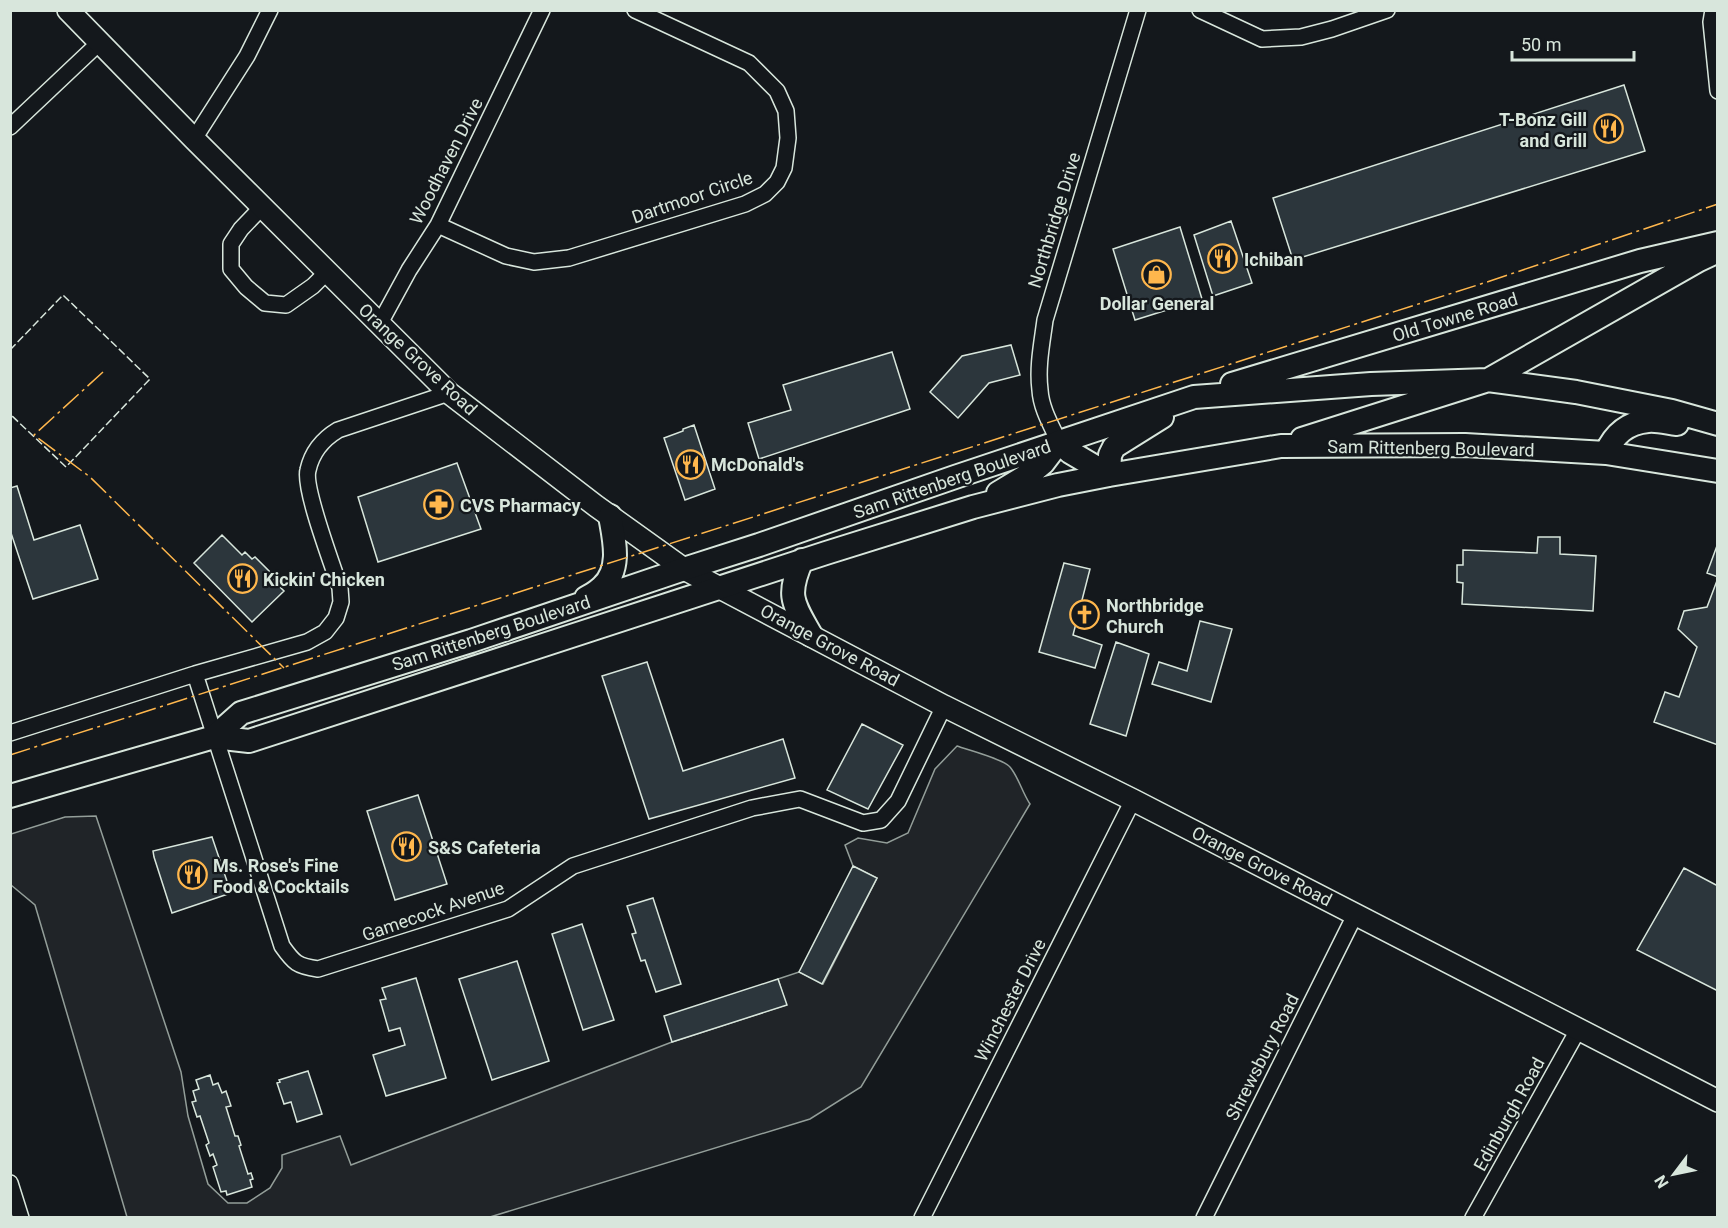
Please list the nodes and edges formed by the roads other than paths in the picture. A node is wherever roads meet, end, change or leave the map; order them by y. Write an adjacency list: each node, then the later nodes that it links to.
1 (68, 10): 9 (street, Orange Grove Road)
2 (270, 10): 12 (street)
3 (542, 10): 14 (street, Woodhaven Drive)
4 (635, 10): 14 (street, Dartmoor Circle)
5 (1138, 10): 23 (street, Northbridge Drive)
6 (1200, 10): 7 (street)
7 (1387, 10)
8 (1713, 10): 10 (street)
9 (99, 43): 11 (street); 12 (street, Orange Grove Road)
10 (1718, 91)
11 (10, 127)
12 (194, 139): 13 (street, Orange Grove Road)
13 (262, 207): 17 (street, Orange Grove Road); 17 (street)
14 (438, 225): 18 (street, Woodhaven Drive)
15 (1718, 243): 21 (main road, Old Towne Road)
16 (1718, 252): 19 (main road)
17 (327, 272): 18 (street, Orange Grove Road)
18 (379, 325): 20 (street, Orange Grove Road)
19 (1488, 380): 21 (main road, Sam Rittenberg Boulevard); 22 (main road, Sam Rittenberg Boulevard); 24 (main road)
20 (449, 393): 29 (street, Orange Grove Road); 35 (street)
21 (1194, 397): 23 (main road, Sam Rittenberg Boulevard); 27 (main road)
22 (1718, 426): 25 (main road)
23 (1059, 442): 27 (main road); 28 (main road); 31 (main road, Sam Rittenberg Boulevard)
24 (1281, 446): 25 (main road, Sam Rittenberg Boulevard); 27 (main road, Sam Rittenberg Boulevard)
25 (1606, 453): 26 (main road, Sam Rittenberg Boulevard)
26 (1718, 471)
27 (1109, 475): 28 (main road, Sam Rittenberg Boulevard)
28 (973, 507): 30 (main road, Sam Rittenberg Boulevard)
29 (610, 516): 31 (street, Orange Grove Road); 33 (main road)
30 (802, 560): 32 (main road, Sam Rittenberg Boulevard); 34 (main road)
31 (684, 569): 32 (street, Orange Grove Road); 33 (main road, Sam Rittenberg Boulevard)
32 (721, 588): 34 (street, Orange Grove Road); 38 (main road, Sam Rittenberg Boulevard)
33 (577, 605): 38 (main road, Sam Rittenberg Boulevard)
34 (811, 635): 36 (street, Orange Grove Road)
35 (195, 674): 37 (street); 38 (street, Gamecock Avenue)
36 (944, 706): 38 (street, Gamecock Avenue); 40 (street, Orange Grove Road)
37 (10, 733)
38 (214, 737): 39 (main road, Sam Rittenberg Boulevard)
39 (10, 796)
40 (1133, 800): 41 (street, Orange Grove Road); 46 (street, Winchester Drive)
41 (1355, 915): 42 (street, Orange Grove Road); 47 (street, Shrewsbury Road)
42 (1578, 1030): 43 (street, Orange Grove Road); 48 (street, Edinburgh Road)
43 (1718, 1101)
44 (10, 1183): 45 (street)
45 (21, 1218)
46 (922, 1218)
47 (1204, 1218)
48 (1473, 1218)

